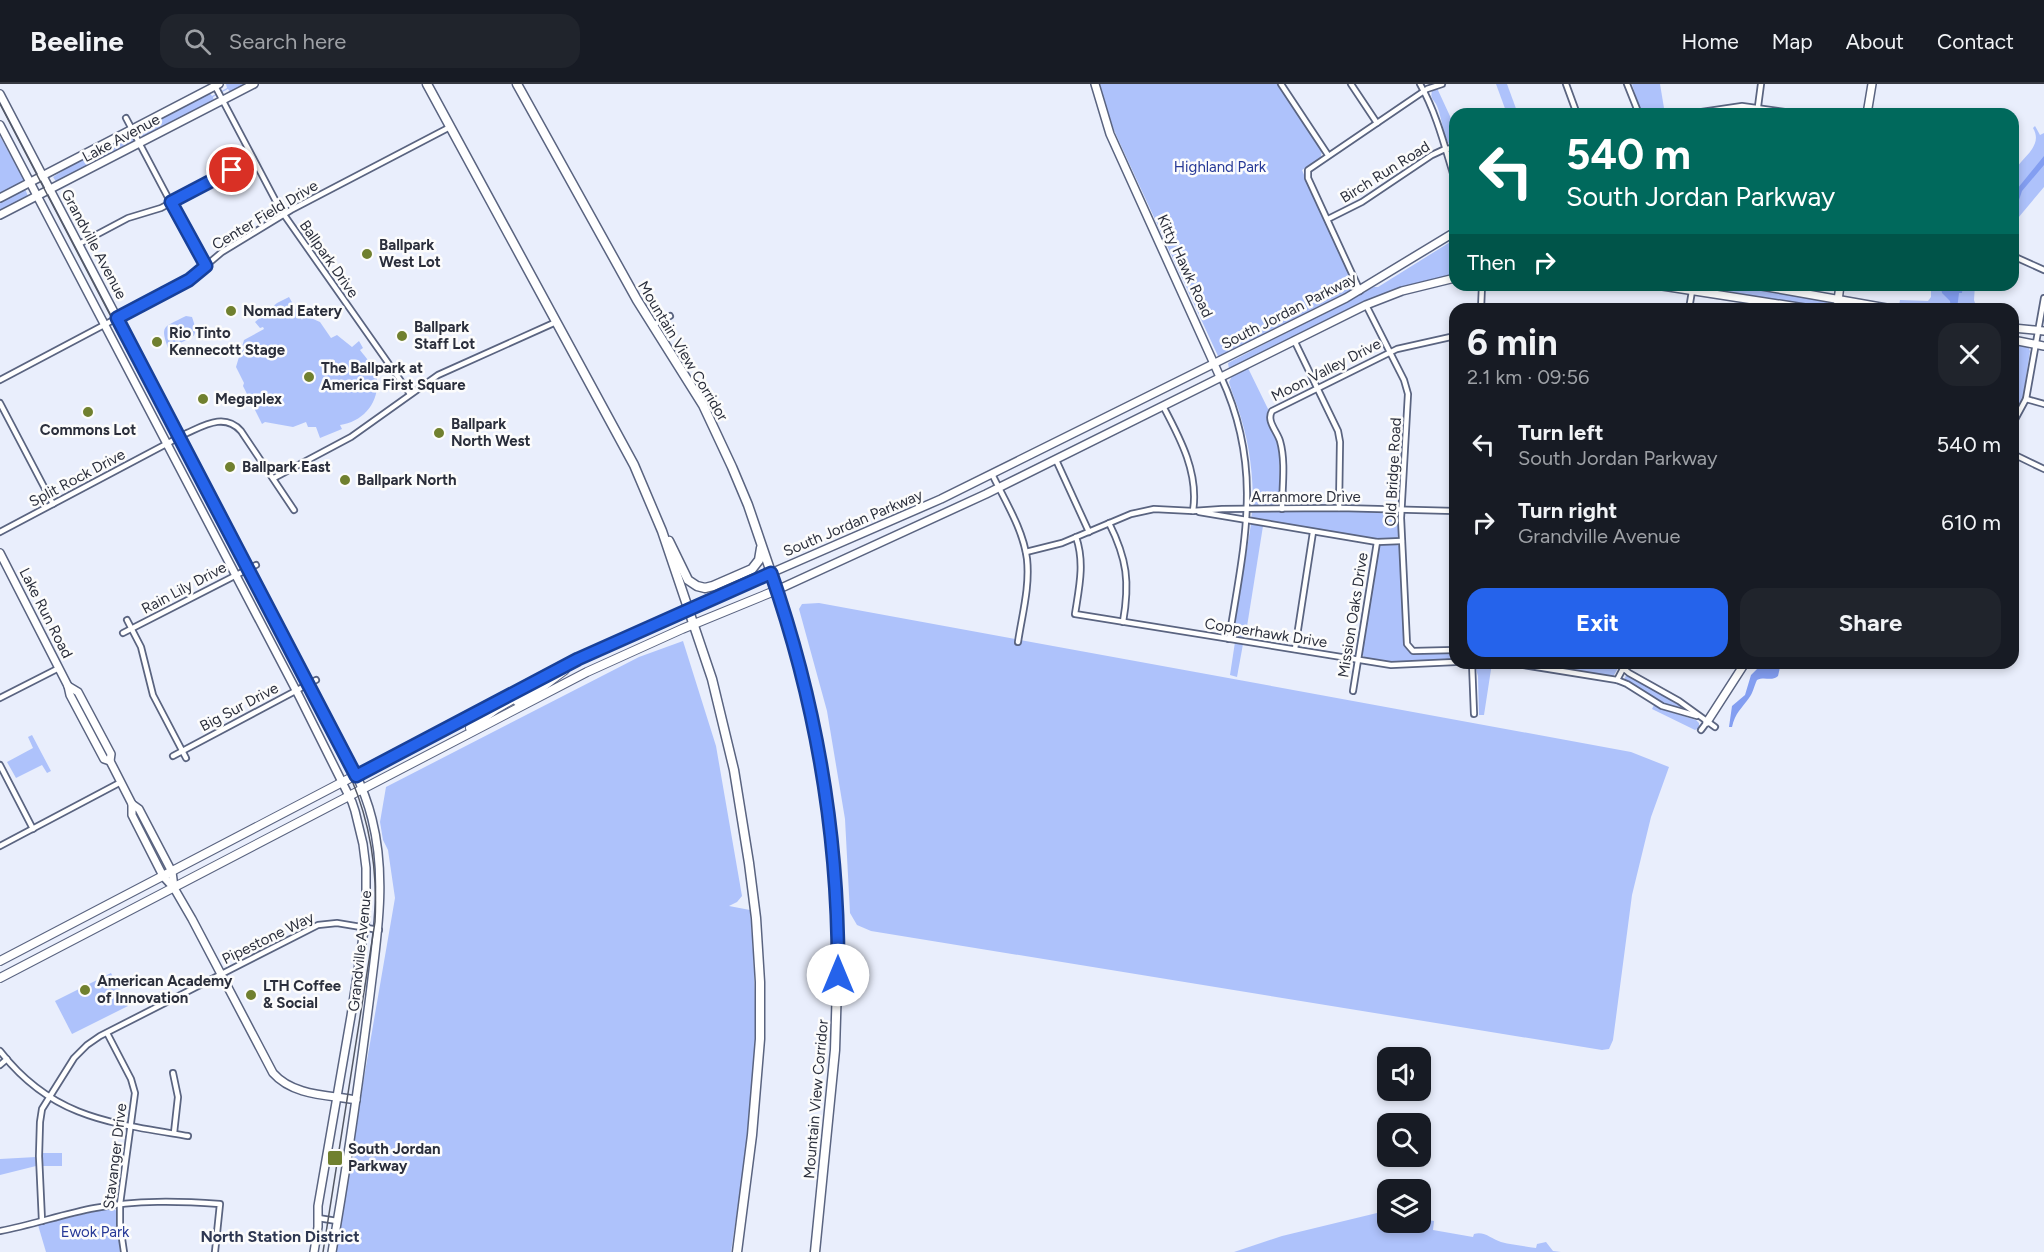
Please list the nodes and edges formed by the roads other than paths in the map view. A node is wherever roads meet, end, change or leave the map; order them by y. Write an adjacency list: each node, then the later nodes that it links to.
1 (254, 84): 17 (street, Lake Avenue)
2 (427, 84): 26 (highway)
3 (434, 84): 35 (highway)
4 (517, 84): 64 (highway, Mountain View Corridor)
5 (1095, 84): 74 (street, Kitty Hawk Road)
6 (1281, 84): 31 (street)
7 (1351, 84): 24 (street)
8 (1420, 84): 15 (street)
9 (1442, 84): 15 (street)
10 (1566, 84): 18 (street)
11 (1628, 84): 19 (street)
12 (1761, 84): 21 (street)
13 (1872, 84): 22 (street)
14 (216, 85): 17 (street, Ballpark Drive); 27 (street, Lake Avenue)
15 (1424, 91): 24 (street); 29 (street)
16 (0, 94): 34 (street, Grandville Avenue)
17 (223, 101): 28 (street, Lake Avenue); 32 (street, Ballpark Drive)
18 (1575, 108)
19 (1637, 108)
20 (1725, 108): 21 (street)
21 (1758, 108)
22 (1868, 108)
23 (126, 118): 27 (street)
24 (1377, 123): 31 (street)
25 (0, 125): 36 (street, Grandville Avenue)
26 (450, 127): 35 (highway); 42 (street, Center Field Drive)
27 (132, 129): 28 (street); 34 (street, Lake Avenue)
28 (140, 144): 37 (street, Lake Avenue); 40 (street)
29 (1445, 149): 30 (street, Birch Run Road); 33 (street); 43 (street, Birch Run Road)
30 (1449, 149)
31 (1328, 155): 43 (street)
32 (253, 159): 40 (street); 42 (street, Ballpark Drive)
33 (1449, 161)
34 (43, 176): 36 (street, Lake Avenue); 37 (street, Grandville Avenue)
35 (479, 179): 63 (highway)
36 (31, 182): 38 (street, Grandville Avenue); 39 (street, Lake Avenue)
37 (50, 190): 38 (street, Lake Avenue); 45 (street, Grandville Avenue)
38 (38, 196): 41 (street, Lake Avenue); 65 (street, Grandville Avenue)
39 (0, 198)
40 (171, 202): 45 (street); 47 (street)
41 (0, 215)
42 (284, 215): 47 (street, Center Field Drive); 78 (street, Ballpark Drive)
43 (1328, 219): 50 (street)
44 (1449, 236): 50 (street, South Jordan Parkway)
45 (79, 244): 62 (street, Grandville Avenue)
46 (2019, 259): 48 (street)
47 (206, 266): 62 (street, Center Field Drive)
48 (2044, 270)
49 (1449, 279): 60 (street, South Jordan Parkway)
50 (1360, 291): 74 (street, South Jordan Parkway)
51 (1692, 291): 56 (street); 57 (street)
52 (1794, 291): 54 (street)
53 (1839, 291): 54 (street)
54 (1838, 298): 58 (street); 59 (street)
55 (2044, 298): 67 (street)
56 (1690, 303)
57 (1771, 303)
58 (1838, 303)
59 (1863, 303)
60 (1366, 305): 69 (street, South Jordan Parkway); 73 (street, Old Bridge Road)
61 (670, 316): 64 (street)
62 (117, 318): 65 (street, Center Field Drive); 84 (street, Grandville Avenue)
63 (556, 322): 78 (street); 102 (highway)
64 (653, 325): 104 (highway, Mountain View Corridor)
65 (106, 326): 76 (street, Center Field Drive); 85 (street, Grandville Avenue)
66 (2019, 329): 67 (street)
67 (2040, 331): 71 (street)
68 (1449, 337): 73 (street, Moon Valley Drive)
69 (1294, 340): 75 (street, South Jordan Parkway); 77 (street)
70 (2019, 341): 71 (street)
71 (2035, 344): 72 (street); 79 (street)
72 (2044, 346)
73 (1390, 352): 77 (street, Moon Valley Drive); 96 (street, Old Bridge Road)
74 (1214, 363): 75 (street, Kitty Hawk Road); 89 (street, South Jordan Parkway)
75 (1220, 377): 82 (street, South Jordan Parkway); 94 (street, Kitty Hawk Road)
76 (0, 380)
77 (1317, 387): 93 (street); 95 (street, Moon Valley Drive)
78 (410, 394): 90 (street)
79 (2026, 399): 81 (street); 83 (street)
80 (0, 402): 92 (street)
81 (2044, 404)
82 (1163, 406): 87 (street, South Jordan Parkway); 98 (street)
83 (2019, 412)
84 (180, 437): 85 (street, Split Rock Drive); 90 (street, Split Rock Drive); 113 (street, Grandville Avenue)
85 (167, 444): 92 (street, Split Rock Drive); 115 (street, Grandville Avenue)
86 (2019, 457): 88 (street)
87 (1056, 460): 91 (street, South Jordan Parkway); 105 (street)
88 (2044, 469)
89 (992, 474): 91 (street); 114 (street, South Jordan Parkway)
90 (274, 478): 97 (street, Split Rock Drive)
91 (999, 488): 110 (street); 116 (street, South Jordan Parkway)
92 (53, 504): 103 (street, Split Rock Drive)
93 (1339, 508): 95 (street, Arranmore Drive); 96 (street, Arranmore Drive)
94 (1248, 509): 95 (street, Arranmore Drive); 98 (street, Arranmore Drive); 100 (street, Kitty Hawk Road)
95 (1282, 509)
96 (1401, 509): 99 (street, Arranmore Drive); 108 (street, Old Bridge Road)
97 (294, 510)
98 (1193, 511): 100 (street, Arranmore Drive); 101 (street, Arranmore Drive)
99 (1449, 511)
100 (1247, 521): 106 (street, Arranmore Drive); 123 (street, Kitty Hawk Road)
101 (1109, 523): 105 (street, Arranmore Drive); 119 (street)
102 (662, 531): 104 (highway); 117 (highway)
103 (0, 532)
104 (758, 532): 114 (highway, Mountain View Corridor)
105 (1089, 532): 107 (street, Arranmore Drive)
106 (1313, 532): 109 (street, Arranmore Drive); 125 (street)
107 (1076, 537): 110 (street, Arranmore Drive); 119 (street, Copperhawk Drive)
108 (1402, 541): 109 (street, Arranmore Drive); 126 (street, Old Bridge Road)
109 (1377, 542): 127 (street, Mission Oaks Drive)
110 (1026, 552): 124 (street)
111 (0, 554): 129 (street, Lake Run Road)
112 (256, 565): 113 (street, Rain Lily Drive)
113 (248, 568): 115 (street, Rain Lily Drive); 137 (street, Grandville Avenue)
114 (771, 573): 116 (highway, Mountain View Corridor); 117 (main road, South Jordan Parkway)
115 (236, 575): 121 (street, Rain Lily Drive); 138 (street, Grandville Avenue)
116 (777, 590): 120 (main road, South Jordan Parkway); 191 (highway, Mountain View Corridor)
117 (688, 609): 120 (highway); 141 (main road, South Jordan Parkway)
118 (127, 620): 121 (street)
119 (1123, 622): 123 (street, Copperhawk Drive)
120 (694, 625): 141 (main road, South Jordan Parkway); 190 (highway)
121 (132, 629): 122 (street, Rain Lily Drive); 149 (street)
122 (123, 633)
123 (1229, 639): 125 (street, Copperhawk Drive)
124 (1018, 642)
125 (1295, 649): 127 (street, Copperhawk Drive)
126 (1449, 650)
127 (1358, 659): 128 (street, Copperhawk Drive); 139 (street, Mission Oaks Drive)
128 (1449, 662)
129 (59, 668): 140 (street); 155 (street, Lake Run Road)
130 (1472, 669): 142 (street)
131 (1548, 669): 136 (street)
132 (1622, 669): 136 (street)
133 (1629, 669): 143 (street)
134 (1741, 669): 145 (street)
135 (316, 680): 137 (street, Big Sur Drive)
136 (1617, 680): 143 (street)
137 (309, 684): 138 (street, Big Sur Drive); 154 (street, Grandville Avenue)
138 (296, 691): 144 (street, Big Sur Drive); 156 (street, Grandville Avenue)
139 (1353, 691)
140 (0, 698)
141 (516, 700): 154 (main road, South Jordan Parkway); 157 (main road, South Jordan Parkway)
142 (1474, 714)
143 (1697, 716): 145 (street)
144 (240, 720): 146 (street); 149 (street, Big Sur Drive)
145 (1707, 722): 147 (street); 148 (street)
146 (244, 727)
147 (1714, 727)
148 (1701, 730)
149 (182, 750): 150 (street, Big Sur Drive); 151 (street)
150 (173, 756)
151 (186, 758)
152 (0, 765): 153 (street)
153 (2, 772): 160 (street)
154 (356, 776): 156 (main road, South Jordan Parkway); 157 (street, Grandville Avenue)
155 (121, 782): 159 (street, Lake Run Road); 160 (street)
156 (342, 782): 158 (street, Grandville Avenue); 162 (main road, South Jordan Parkway)
157 (362, 789): 158 (main road, South Jordan Parkway); 166 (street, Grandville Avenue)
158 (349, 796): 164 (main road, South Jordan Parkway); 165 (street, Grandville Avenue)
159 (132, 804): 162 (street, Lake Run Road); 163 (street, Lake Run Road)
160 (33, 829): 161 (street)
161 (0, 846)
162 (172, 872): 163 (main road, South Jordan Parkway); 164 (street, Lake Run Road)
163 (163, 876): 164 (street, Lake Run Road); 167 (main road, South Jordan Parkway)
164 (174, 888): 168 (street, Lake Run Road); 169 (main road, South Jordan Parkway)
165 (365, 928): 166 (street, Pipestone Way); 168 (street, Pipestone Way); 175 (street, Grandville Avenue)
166 (379, 930): 177 (street, Grandville Avenue)
167 (0, 962)
168 (221, 975): 170 (street, Pipestone Way); 175 (street, Lake Run Road)
169 (0, 978)
170 (106, 1033): 176 (street, Pipestone Way); 178 (street, Stavanger Drive)
171 (0, 1050): 172 (street)
172 (7, 1059): 173 (street); 176 (street)
173 (0, 1065)
174 (173, 1073): 179 (street)
175 (337, 1096): 177 (street, Lake Run Road); 182 (street, Grandville Avenue)
176 (49, 1097): 178 (street); 183 (street, Pipestone Way)
177 (356, 1100): 184 (street, Grandville Avenue)
178 (131, 1127): 179 (street); 181 (street, Stavanger Drive)
179 (174, 1133): 180 (street)
180 (188, 1136)
181 (120, 1204): 183 (street); 186 (street, Stavanger Drive); 187 (street)
182 (318, 1218): 184 (street); 188 (street, Grandville Avenue)
183 (42, 1221): 185 (street)
184 (337, 1221): 189 (street, Grandville Avenue)
185 (0, 1231)
186 (124, 1252)
187 (215, 1252)
188 (314, 1252)
189 (332, 1252)
190 (737, 1252)
191 (815, 1252)

